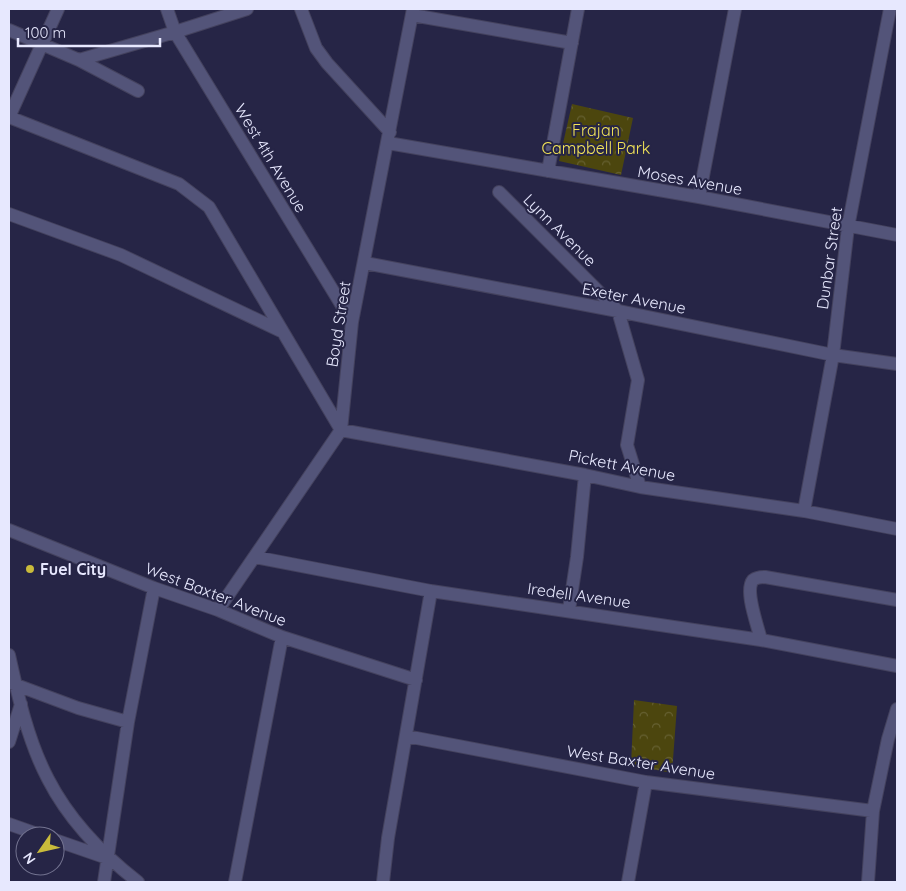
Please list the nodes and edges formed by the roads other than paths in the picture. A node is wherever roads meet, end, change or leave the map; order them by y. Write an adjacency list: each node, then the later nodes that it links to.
1 (58, 9): 12 (street)
2 (167, 9): 10 (street, West 4th Avenue)
3 (247, 9): 10 (street)
4 (301, 9): 16 (street)
5 (578, 9): 11 (street)
6 (735, 9): 19 (street)
7 (890, 9): 21 (street, Dunbar Street)
8 (412, 12): 11 (street); 16 (street, Boyd Street)
9 (9, 30): 12 (street)
10 (175, 32): 13 (street); 25 (street, West 4th Avenue)
11 (572, 43): 17 (street)
12 (42, 44): 13 (street); 15 (street)
13 (79, 60): 14 (street)
14 (138, 90)
15 (9, 117): 26 (street)
16 (389, 137): 17 (street, Moses Avenue); 23 (street, Boyd Street)
17 (548, 171): 19 (street, Moses Avenue)
18 (499, 192): 24 (street, Lynn Avenue)
19 (699, 197): 21 (street, Moses Avenue)
20 (9, 214): 26 (street)
21 (848, 227): 22 (street, Moses Avenue); 27 (street, Dunbar Street)
22 (897, 236)
23 (365, 263): 24 (street, Exeter Avenue); 25 (street, Boyd Street)
24 (618, 311): 27 (street, Exeter Avenue); 31 (street, Lynn Avenue)
25 (352, 322): 29 (street, Boyd Street)
26 (282, 332): 29 (street)
27 (833, 355): 28 (street, Exeter Avenue); 32 (street, Dunbar Street)
28 (897, 364)
29 (341, 430): 30 (street, Pickett Avenue); 35 (street, Boyd Street)
30 (585, 475): 31 (street, Pickett Avenue); 40 (street)
31 (640, 487): 32 (street, Pickett Avenue)
32 (804, 511): 33 (street, Pickett Avenue)
33 (897, 529)
34 (9, 530): 36 (street, West Baxter Avenue)
35 (255, 557): 37 (street, Iredell Avenue); 39 (street, Boyd Street)
36 (154, 588): 39 (street, West Baxter Avenue); 49 (street)
37 (431, 591): 40 (street, Iredell Avenue); 45 (street)
38 (897, 600): 42 (street)
39 (218, 610): 41 (street, West Baxter Avenue)
40 (569, 610): 42 (street, Iredell Avenue)
41 (282, 637): 45 (street, West Baxter Avenue); 58 (street)
42 (761, 640): 44 (street, Iredell Avenue)
43 (9, 655): 46 (street)
44 (897, 666)
45 (416, 680): 50 (street)
46 (12, 683): 47 (street); 49 (street)
47 (21, 704): 51 (street); 55 (street)
48 (897, 709): 53 (street)
49 (128, 722): 55 (street)
50 (406, 736): 52 (street, West Baxter Avenue); 59 (street)
51 (9, 742)
52 (646, 782): 53 (street, West Baxter Avenue); 60 (street)
53 (872, 811): 61 (street)
54 (65, 843): 55 (street)
55 (109, 858): 56 (street); 57 (street)
56 (104, 882)
57 (138, 882)
58 (235, 882)
59 (383, 882)
60 (628, 882)
61 (868, 882)

